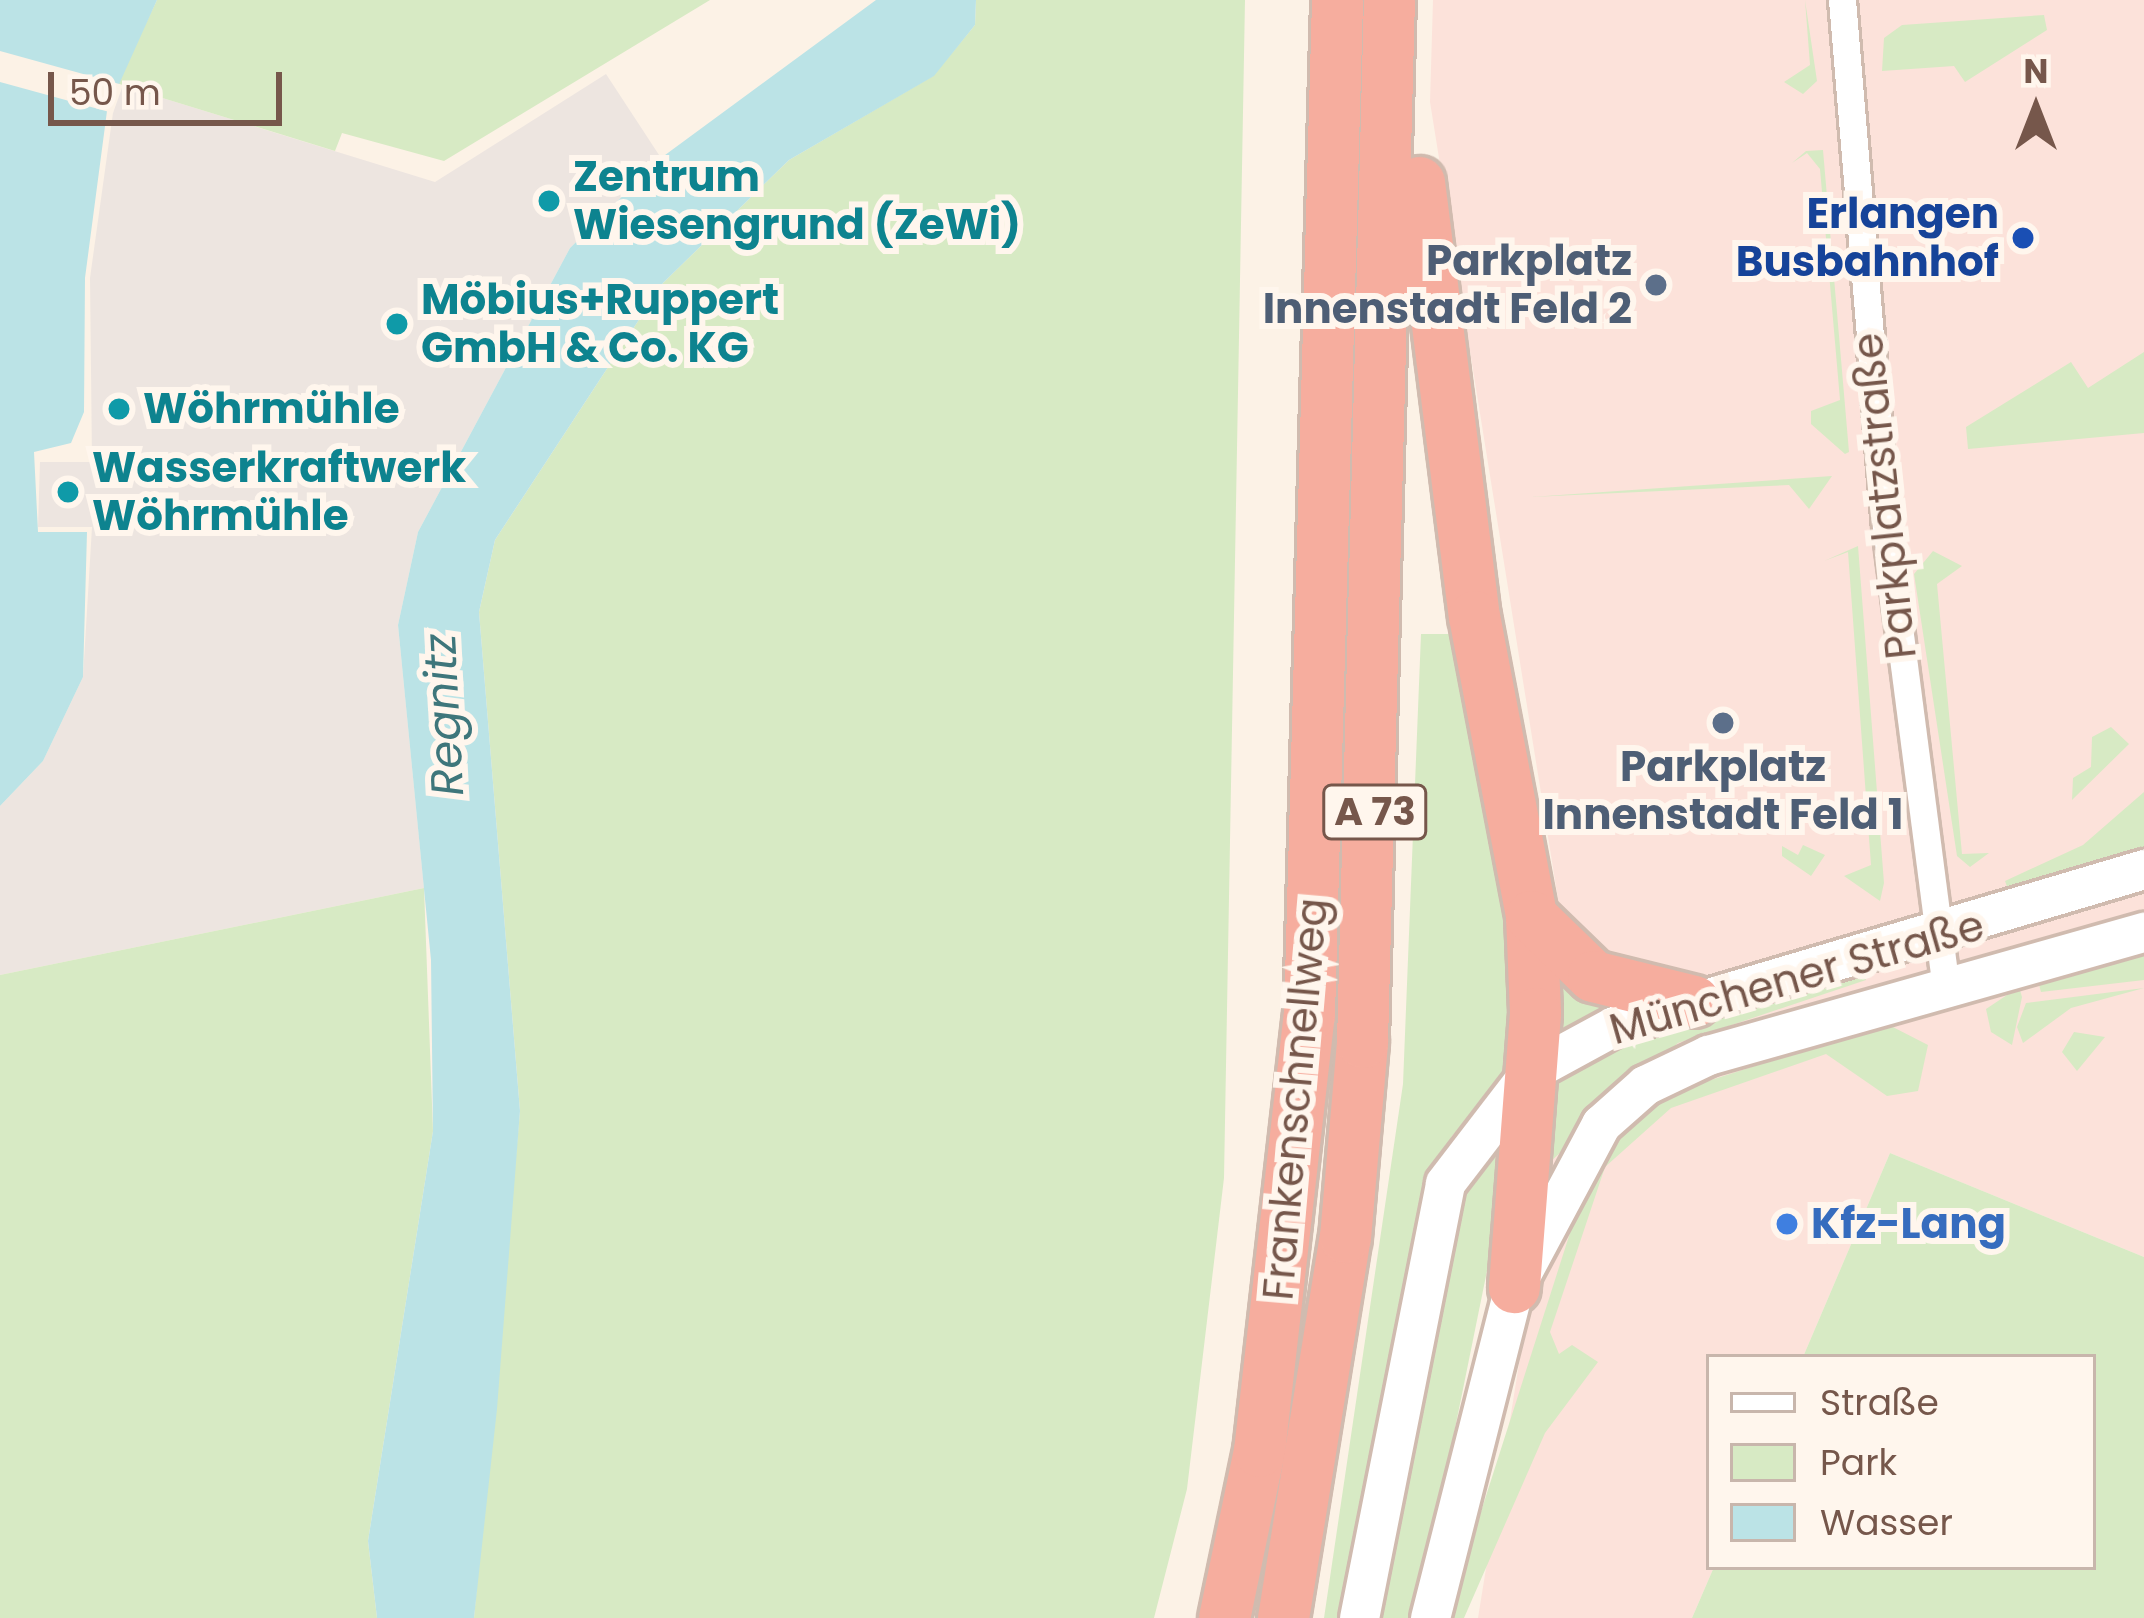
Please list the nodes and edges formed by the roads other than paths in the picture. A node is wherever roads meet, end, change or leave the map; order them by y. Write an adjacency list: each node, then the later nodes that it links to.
1 (1336, 0): 12 (highway, Frankenschnellweg / A 73)
2 (1392, 0): 5 (highway); 13 (highway, Frankenschnellweg / A 73)
3 (1842, 0): 7 (street, Parkplatzstraße)
4 (2144, 869): 7 (main road, Münchener Straße)
5 (1531, 916): 9 (highway); 10 (highway)
6 (2144, 932): 8 (main road, Münchener Straße)
7 (1931, 937): 8 (street, Parkplatzstraße); 9 (main road, Münchener Straße)
8 (1946, 990): 11 (main road, Münchener Straße)
9 (1694, 1001): 10 (main road, Münchener Straße)
10 (1532, 1071): 11 (highway); 14 (main road, Münchener Straße)
11 (1514, 1287): 15 (main road, Münchener Straße)
12 (1224, 1618)
13 (1283, 1618)
14 (1360, 1618)
15 (1430, 1618)

